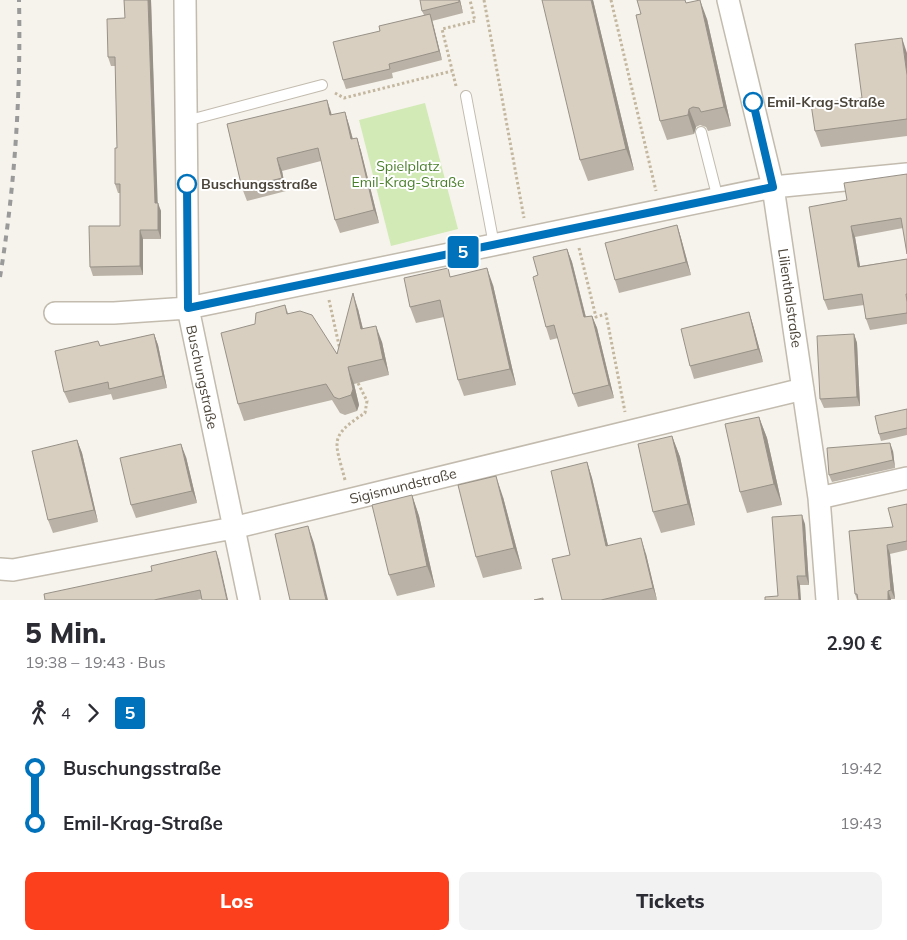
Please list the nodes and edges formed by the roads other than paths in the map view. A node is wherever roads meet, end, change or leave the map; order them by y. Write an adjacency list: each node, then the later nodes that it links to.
1 (184, 0): 5 (street, Buschungstraße)
2 (728, 0): 8 (street, Lilienthalstraße)
3 (322, 85): 5 (lane)
4 (466, 96): 10 (lane)
5 (186, 121): 11 (street, Buschungstraße)
6 (701, 132): 9 (lane)
7 (907, 174): 8 (street)
8 (773, 187): 9 (street); 13 (street, Lilienthalstraße)
9 (718, 199): 10 (street)
10 (494, 245): 11 (street)
11 (188, 308): 12 (street); 16 (street, Buschungstraße)
12 (55, 313)
13 (803, 389): 15 (street, Lilienthalstraße); 16 (street, Sigismundstraße)
14 (907, 478): 15 (street)
15 (819, 498): 19 (street, Lilienthalstraße)
16 (233, 528): 17 (street, Sigismundstraße); 18 (street, Buschungstraße)
17 (0, 569)
18 (249, 600)
19 (827, 600)

